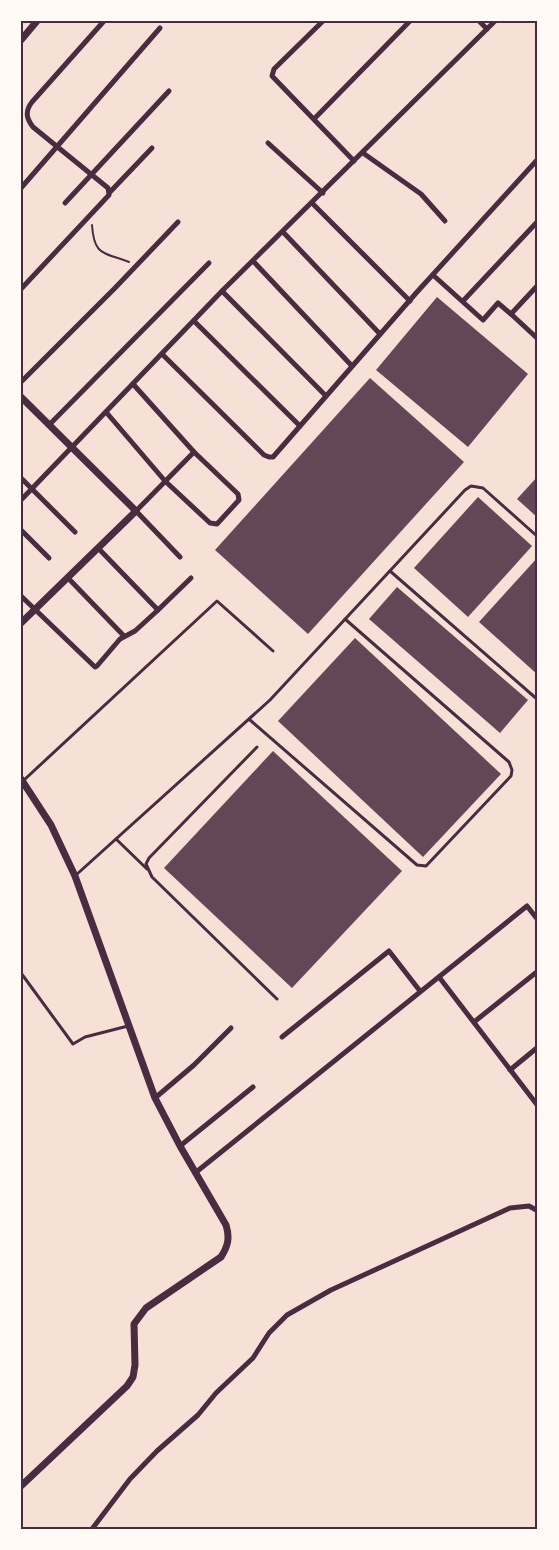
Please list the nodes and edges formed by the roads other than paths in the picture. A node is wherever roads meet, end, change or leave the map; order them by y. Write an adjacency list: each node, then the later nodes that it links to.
1 (37, 21): 9 (street)
2 (104, 21): 13 (street)
3 (323, 21): 11 (street)
4 (410, 21): 11 (street)
5 (479, 21): 8 (street)
6 (495, 21): 8 (street)
7 (160, 28): 13 (street)
8 (487, 29): 15 (street)
9 (21, 40)
10 (169, 91): 18 (street)
11 (314, 119): 17 (street)
12 (268, 143): 21 (street)
13 (59, 147): 18 (street); 19 (street)
14 (152, 148): 20 (street)
15 (363, 153): 17 (street); 24 (street)
16 (538, 159): 30 (street)
17 (354, 161): 21 (street)
18 (92, 174): 20 (street); 22 (street)
19 (21, 188)
20 (110, 192): 32 (street)
21 (323, 193): 23 (street)
22 (65, 203)
23 (312, 203): 27 (street); 34 (street)
24 (444, 221)
25 (538, 221): 35 (street)
26 (178, 222): 42 (street)
27 (283, 232): 28 (street); 38 (street)
28 (253, 261): 33 (street); 41 (street)
29 (209, 263): 47 (street)
30 (433, 275): 34 (street); 35 (street)
31 (538, 285): 36 (street)
32 (21, 289)
33 (222, 291): 37 (street); 44 (street)
34 (410, 301): 38 (street)
35 (463, 301): 36 (street)
36 (511, 314): 39 (street)
37 (194, 321): 40 (street); 48 (street)
38 (380, 334): 41 (street)
39 (538, 339)
40 (162, 354): 43 (street); 48 (street)
41 (352, 366): 44 (street)
42 (21, 382)
43 (133, 384): 46 (street); 50 (street)
44 (326, 396): 48 (street)
45 (21, 397): 47 (street)
46 (106, 412): 49 (street); 52 (street)
47 (49, 425): 49 (street)
48 (300, 426)
49 (70, 448): 53 (street); 55 (street)
50 (194, 452): 52 (street); 52 (street)
51 (21, 478): 53 (street)
52 (165, 481): 55 (street)
53 (32, 489): 54 (street); 57 (street)
54 (21, 500)
55 (136, 511): 59 (street); 60 (street)
56 (21, 530): 61 (street)
57 (75, 532)
58 (538, 537): 62 (lane)
59 (98, 548): 63 (street); 67 (street)
60 (180, 557)
61 (49, 558)
62 (390, 571): 68 (lane); 72 (lane)
63 (68, 578): 66 (street); 70 (street)
64 (191, 578): 67 (street)
65 (21, 596): 66 (street)
66 (34, 610): 69 (street); 70 (street)
67 (158, 610): 70 (street)
68 (345, 619): 73 (lane); 73 (lane)
69 (21, 623)
70 (124, 636)
71 (273, 651): 75 (lane)
72 (538, 700)
73 (249, 720): 76 (lane)
74 (257, 747): 77 (lane)
75 (22, 780): 78 (street)
76 (116, 839): 77 (lane); 78 (lane)
77 (148, 871): 84 (lane)
78 (75, 876): 86 (street)
79 (538, 920): 82 (street)
80 (538, 971): 85 (street)
81 (21, 973): 86 (lane)
82 (439, 976): 83 (street); 85 (street)
83 (420, 991): 88 (street); 95 (street)
84 (277, 999)
85 (474, 1022): 90 (street)
86 (128, 1026): 92 (street)
87 (231, 1028): 92 (street)
88 (282, 1037)
89 (538, 1047): 90 (street)
90 (510, 1070): 93 (street)
91 (253, 1087): 94 (street)
92 (155, 1098): 94 (street)
93 (538, 1106)
94 (180, 1146): 95 (street)
95 (195, 1173): 97 (street)
96 (538, 1211): 98 (street)
97 (21, 1486)
98 (92, 1529)

